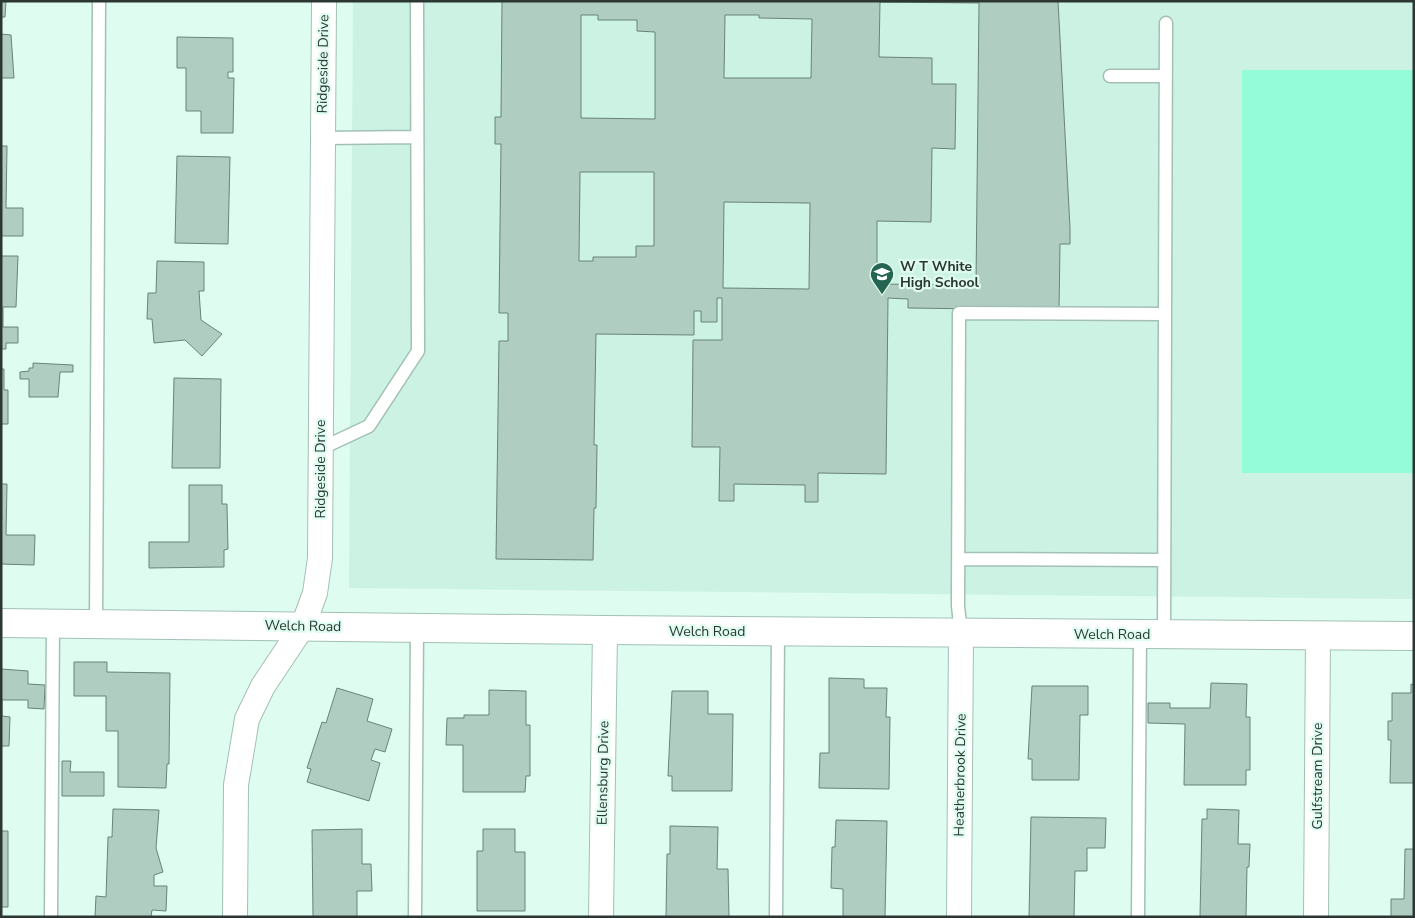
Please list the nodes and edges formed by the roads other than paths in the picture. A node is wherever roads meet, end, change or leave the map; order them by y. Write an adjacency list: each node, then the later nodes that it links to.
1 (99, 1): 15 (lane)
2 (324, 1): 8 (street, Ridgeside Drive)
3 (417, 1): 7 (lane)
4 (1166, 23): 6 (lane)
5 (1110, 76): 6 (lane)
6 (1166, 76): 9 (lane)
7 (417, 137): 8 (lane); 10 (lane)
8 (322, 138): 10 (street, Ridgeside Drive)
9 (1165, 314): 11 (lane); 12 (lane)
10 (320, 449): 16 (street, Ridgeside Drive)
11 (959, 559): 12 (lane); 20 (lane)
12 (1164, 560): 21 (lane)
13 (1, 623): 14 (street, Welch Road)
14 (53, 624): 15 (street, Welch Road); 24 (lane)
15 (96, 624): 16 (street, Welch Road)
16 (303, 626): 17 (street, Welch Road); 25 (street, Ridgeside Drive)
17 (417, 628): 18 (street, Welch Road); 26 (lane)
18 (604, 630): 19 (street, Welch Road); 27 (street, Ellensburg Drive)
19 (778, 631): 20 (street, Welch Road); 28 (lane)
20 (961, 633): 21 (street, Welch Road); 29 (street, Heatherbrook Drive)
21 (1152, 634): 22 (street, Welch Road); 30 (lane)
22 (1318, 635): 23 (street, Welch Road); 31 (street, Gulfstream Drive)
23 (1414, 636)
24 (51, 917)
25 (235, 917)
26 (415, 917)
27 (601, 917)
28 (776, 917)
29 (959, 917)
30 (1138, 917)
31 (1316, 917)

